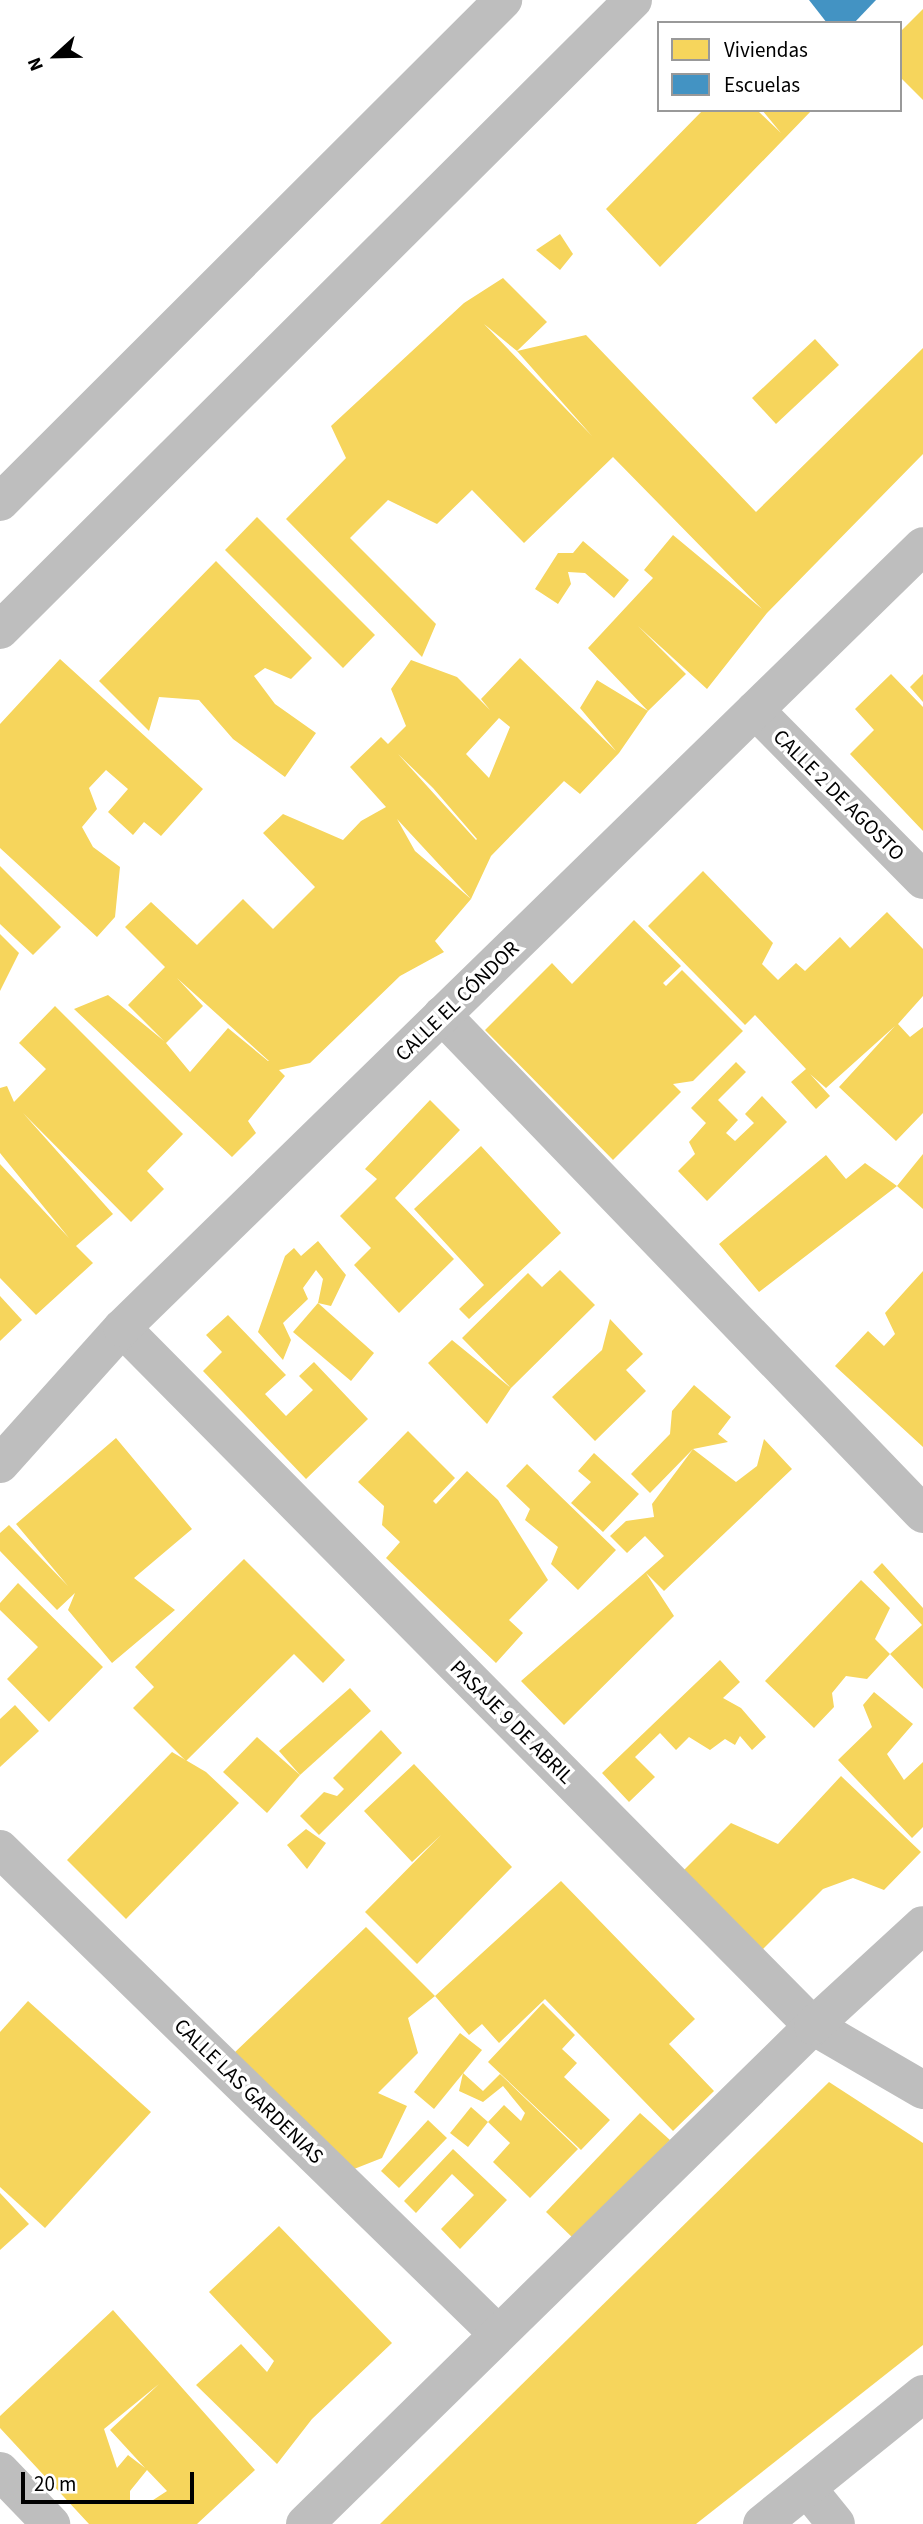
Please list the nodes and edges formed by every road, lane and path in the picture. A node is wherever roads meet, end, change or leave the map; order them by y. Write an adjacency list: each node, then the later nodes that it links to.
1 (503, 0): 3 (street)
2 (633, 0): 5 (street)
3 (0, 502)
4 (923, 546): 6 (street, CALLE EL CÓNDOR)
5 (0, 629)
6 (755, 710): 7 (street, CALLE 2 DE AGOSTO); 8 (street, CALLE EL CÓNDOR)
7 (923, 880)
8 (442, 1015): 9 (street, CALLE EL CÓNDOR); 11 (street)
9 (122, 1328): 10 (street, CALLE EL CÓNDOR); 14 (street, PASAJE 9 DE ABRIL)
10 (0, 1464)
11 (923, 1514)
12 (0, 1849): 16 (street, CALLE LAS GARDENIAS)
13 (923, 1925): 14 (street)
14 (813, 2026): 15 (street, PASAJE 9 DE ABRIL); 16 (street)
15 (923, 2090)
16 (497, 2333): 21 (street)
17 (923, 2394): 19 (street)
18 (0, 2471): 20 (street)
19 (807, 2488): 22 (street); 23 (street)
20 (51, 2524)
21 (305, 2524)
22 (762, 2524)
23 (836, 2524)

